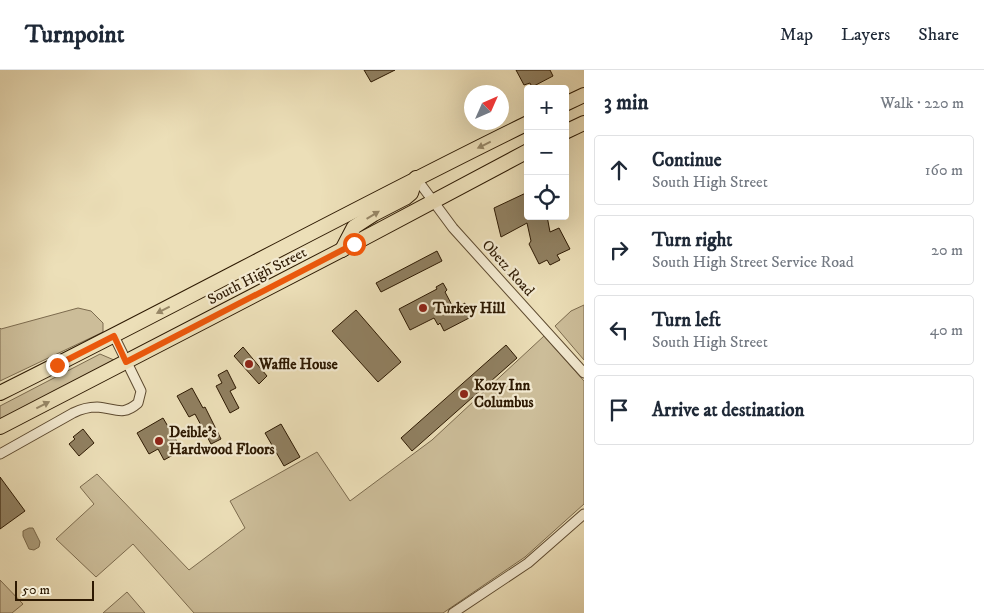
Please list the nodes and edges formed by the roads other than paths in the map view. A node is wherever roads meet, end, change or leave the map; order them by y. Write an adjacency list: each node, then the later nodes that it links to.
1 (584, 95): 2 (main road)
2 (569, 102)
3 (584, 123): 5 (main road)
4 (524, 125): 7 (main road, South High Street, one-way to 7)
5 (569, 130)
6 (524, 153): 8 (main road, South High Street)
7 (416, 178): 8 (street, Obetz Road); 9 (main road, one-way to 7); 10 (main road, South High Street, one-way to 10)
8 (432, 201): 9 (main road, South High Street); 12 (street, Obetz Road)
9 (342, 250): 11 (main road, South High Street)
10 (114, 336): 11 (street); 13 (main road, South High Street)
11 (126, 362): 14 (main road, South High Street, one-way to 11); 15 (street)
12 (584, 372)
13 (0, 393)
14 (0, 427)
15 (0, 454)
16 (584, 514): 17 (street)
17 (453, 613)

